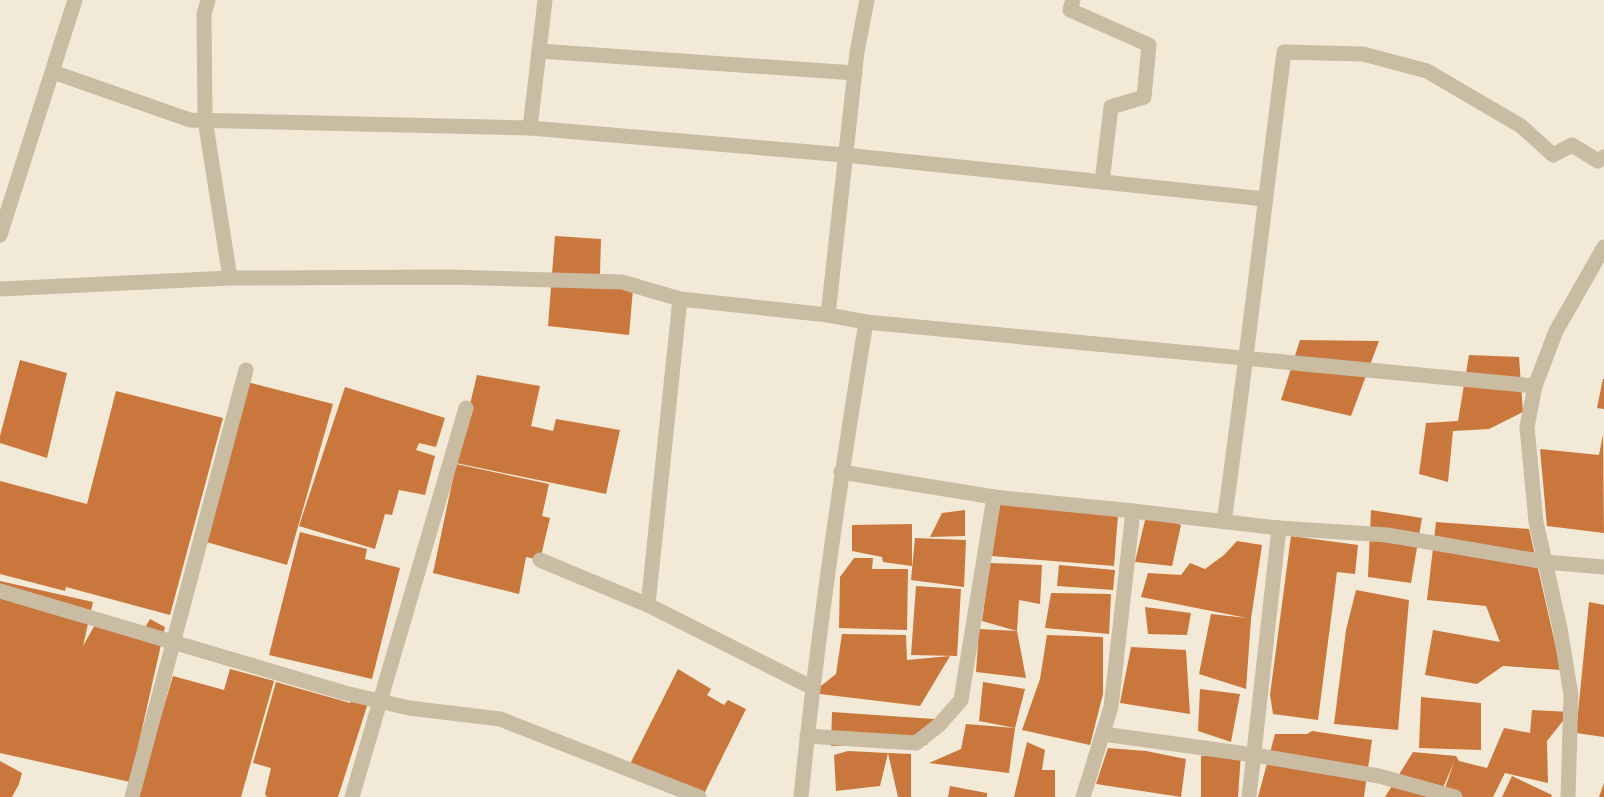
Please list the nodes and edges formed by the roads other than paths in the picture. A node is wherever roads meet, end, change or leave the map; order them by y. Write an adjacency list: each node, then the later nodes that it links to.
1 (75, 0): 7 (street)
2 (208, 0): 9 (street)
3 (545, 0): 6 (street)
4 (867, 0): 8 (street)
5 (1073, 0): 13 (street)
6 (539, 51): 8 (street); 10 (street)
7 (53, 72): 9 (street); 15 (street)
8 (855, 73): 11 (street)
9 (205, 119): 10 (street); 17 (street)
10 (530, 128): 11 (street)
11 (845, 155): 13 (street); 20 (street)
12 (1604, 157): 14 (street)
13 (1102, 182): 14 (street)
14 (1265, 199): 22 (street)
15 (0, 235)
16 (1604, 247): 24 (street)
17 (230, 278): 18 (street); 19 (street)
18 (0, 289)
19 (680, 299): 20 (street); 35 (street)
20 (828, 315): 21 (street)
21 (866, 322): 22 (street); 26 (street)
22 (1247, 358): 24 (street); 29 (street)
23 (246, 370): 36 (street)
24 (1534, 386): 32 (street)
25 (466, 408): 38 (street)
26 (841, 472): 27 (street); 37 (street)
27 (994, 497): 28 (street); 40 (street)
28 (1133, 511): 29 (street); 39 (street)
29 (1224, 522): 30 (street)
30 (1279, 528): 32 (street); 41 (street)
31 (540, 561): 35 (street)
32 (1545, 562): 33 (street); 49 (street)
33 (1604, 567)
34 (0, 591): 36 (street)
35 (648, 605): 37 (street)
36 (173, 642): 38 (street); 42 (street)
37 (813, 688): 40 (street)
38 (379, 701): 43 (street); 44 (street)
39 (1103, 734): 41 (street); 46 (street)
40 (807, 736): 45 (street)
41 (1254, 755): 47 (street); 48 (street)
42 (132, 797)
43 (352, 797)
44 (699, 797)
45 (801, 797)
46 (1083, 797)
47 (1249, 797)
48 (1455, 797)
49 (1568, 797)

